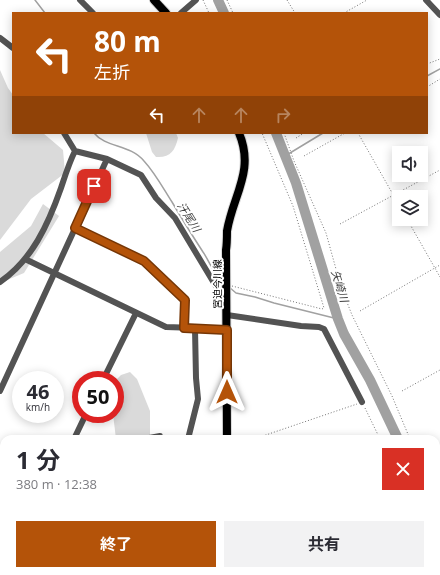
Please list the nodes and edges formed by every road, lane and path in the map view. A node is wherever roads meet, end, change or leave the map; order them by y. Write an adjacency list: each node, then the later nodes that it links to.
1 (80, 0): 9 (street)
2 (154, 0): 10 (main road)
3 (196, 0): 11 (street)
4 (203, 0): 12 (path)
5 (227, 0): 13 (path)
6 (288, 0): 14 (path)
7 (367, 0): 15 (path)
8 (426, 0): 16 (street)
9 (92, 12)
10 (165, 12)
11 (182, 12)
12 (209, 12)
13 (233, 12)
14 (294, 12)
15 (346, 12)
16 (440, 15)
17 (0, 38): 18 (street)
18 (12, 47)
19 (440, 58): 20 (path)
20 (428, 64)
21 (440, 79): 22 (path)
22 (428, 86)
23 (65, 134): 31 (street)
24 (239, 134): 47 (main road, 宮迫今川線)
25 (262, 134): 47 (path)
26 (284, 134): 66 (path)
27 (302, 134): 30 (path)
28 (343, 134): 32 (path)
29 (359, 134): 36 (path)
30 (296, 138)
31 (75, 151): 33 (street); 41 (street)
32 (304, 156)
33 (107, 158): 40 (street); 48 (street)
34 (440, 170): 35 (path)
35 (405, 190)
36 (392, 192)
37 (392, 197): 38 (path)
38 (340, 224)
39 (411, 226): 43 (path)
40 (75, 228): 44 (street); 52 (street)
41 (25, 259): 44 (street); 46 (street)
42 (440, 265): 43 (path)
43 (435, 268): 45 (path); 49 (path)
44 (54, 273): 50 (street); 57 (street)
45 (440, 277)
46 (0, 282)
47 (226, 284): 48 (main road, 宮迫今川線)
48 (226, 303): 51 (main road, 宮迫今川線)
49 (360, 312)
50 (136, 313): 52 (street); 56 (street)
51 (227, 315): 54 (main road, 宮迫今川線); 59 (street)
52 (184, 328): 53 (street)
53 (195, 328): 54 (street); 62 (street)
54 (227, 330): 63 (main road, 宮迫今川線)
55 (440, 370): 58 (path)
56 (107, 371)
57 (0, 391)
58 (402, 391)
59 (362, 402): 64 (path); 65 (path)
60 (82, 423): 61 (street)
61 (76, 435)
62 (189, 435)
63 (227, 435)
64 (266, 435)
65 (378, 435)
66 (408, 435)

